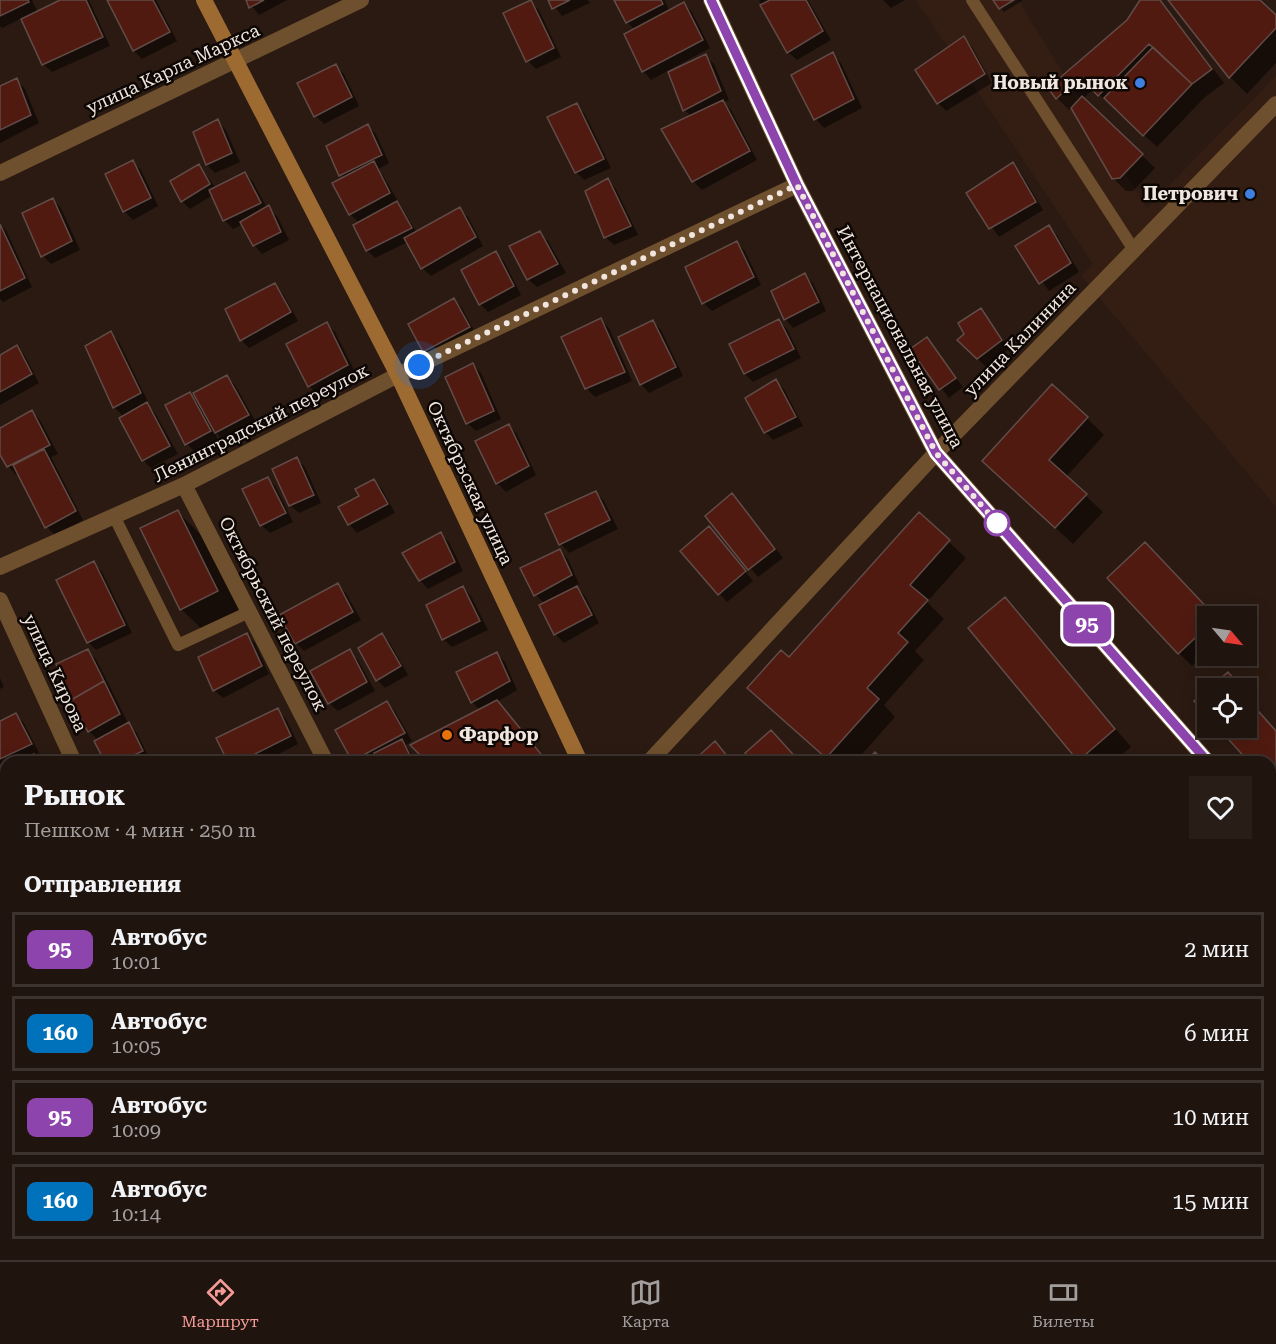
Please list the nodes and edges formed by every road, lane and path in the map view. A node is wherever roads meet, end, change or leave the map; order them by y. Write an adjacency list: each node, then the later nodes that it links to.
1 (204, 0): 5 (main road, Октябрьская улица)
2 (362, 0): 5 (street, улица Карла Маркса)
3 (711, 0): 8 (street, Интернациональная улица)
4 (972, 0): 9 (lane)
5 (235, 62): 7 (street, улица Карла Маркса); 10 (main road, Октябрьская улица)
6 (1276, 104): 9 (street, улица Калинина)
7 (0, 173)
8 (797, 185): 10 (street, Ленинградский переулок); 11 (street, Интернациональная улица)
9 (1134, 250): 11 (street, улица Калинина)
10 (398, 375): 12 (street, Ленинградский переулок); 19 (main road, Октябрьская улица)
11 (936, 453): 20 (street, улица Калинина); 21 (street, Интернациональная улица)
12 (184, 485): 13 (street, Ленинградский переулок); 16 (street, Октябрьский переулок)
13 (114, 516): 14 (street, Ленинградский переулок); 16 (lane)
14 (0, 567)
15 (0, 600): 17 (street, улица Кирова)
16 (249, 612): 18 (street, Октябрьский переулок)
17 (71, 756)
18 (323, 756)
19 (577, 756)
20 (655, 756)
21 (1203, 756)

